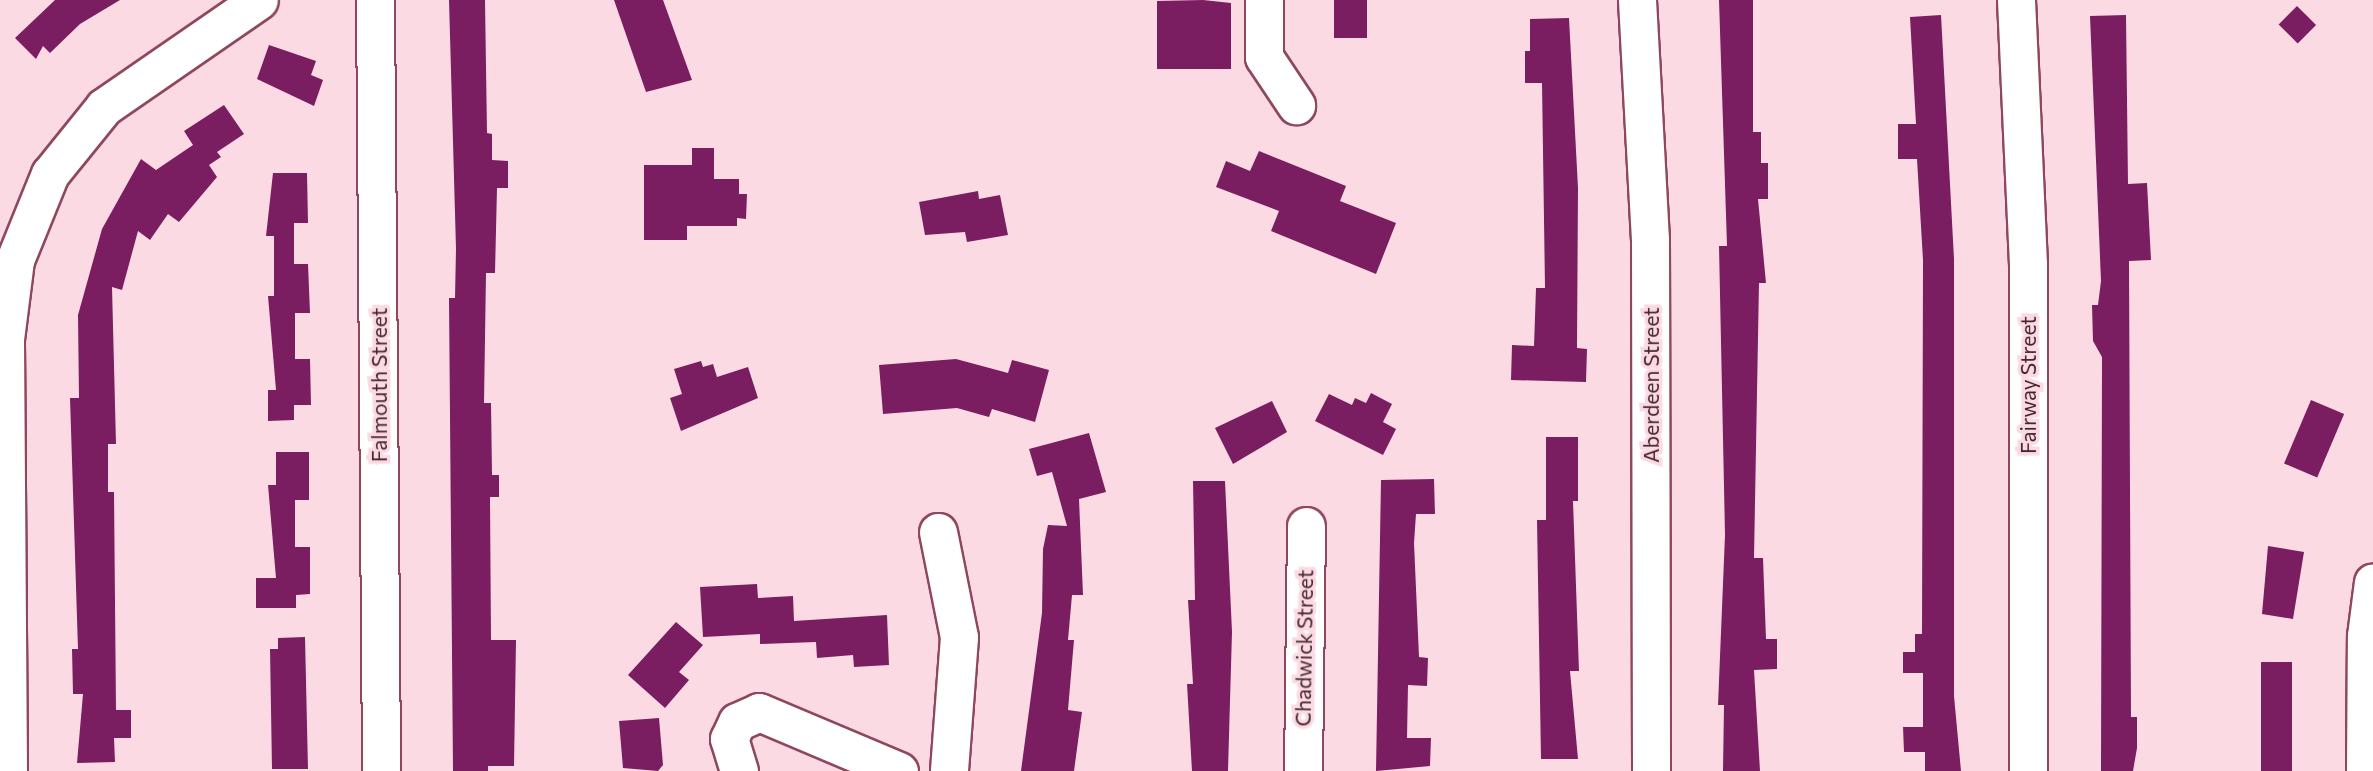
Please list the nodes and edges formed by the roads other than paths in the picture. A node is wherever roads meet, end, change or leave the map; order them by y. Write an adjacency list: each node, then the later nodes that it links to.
1 (260, 0): 10 (street)
2 (375, 0): 11 (street, Falmouth Street)
3 (1264, 0): 6 (street)
4 (1637, 0): 16 (street, Aberdeen Street)
5 (2016, 0): 17 (street, Fairway Street)
6 (1296, 105)
7 (1306, 526): 15 (street, Chadwick Street)
8 (938, 532): 14 (street)
9 (2373, 582): 18 (street)
10 (8, 771)
11 (381, 771)
12 (739, 771): 13 (street)
13 (900, 771)
14 (949, 771)
15 (1303, 771)
16 (1651, 771)
17 (2028, 771)
18 (2365, 771)

